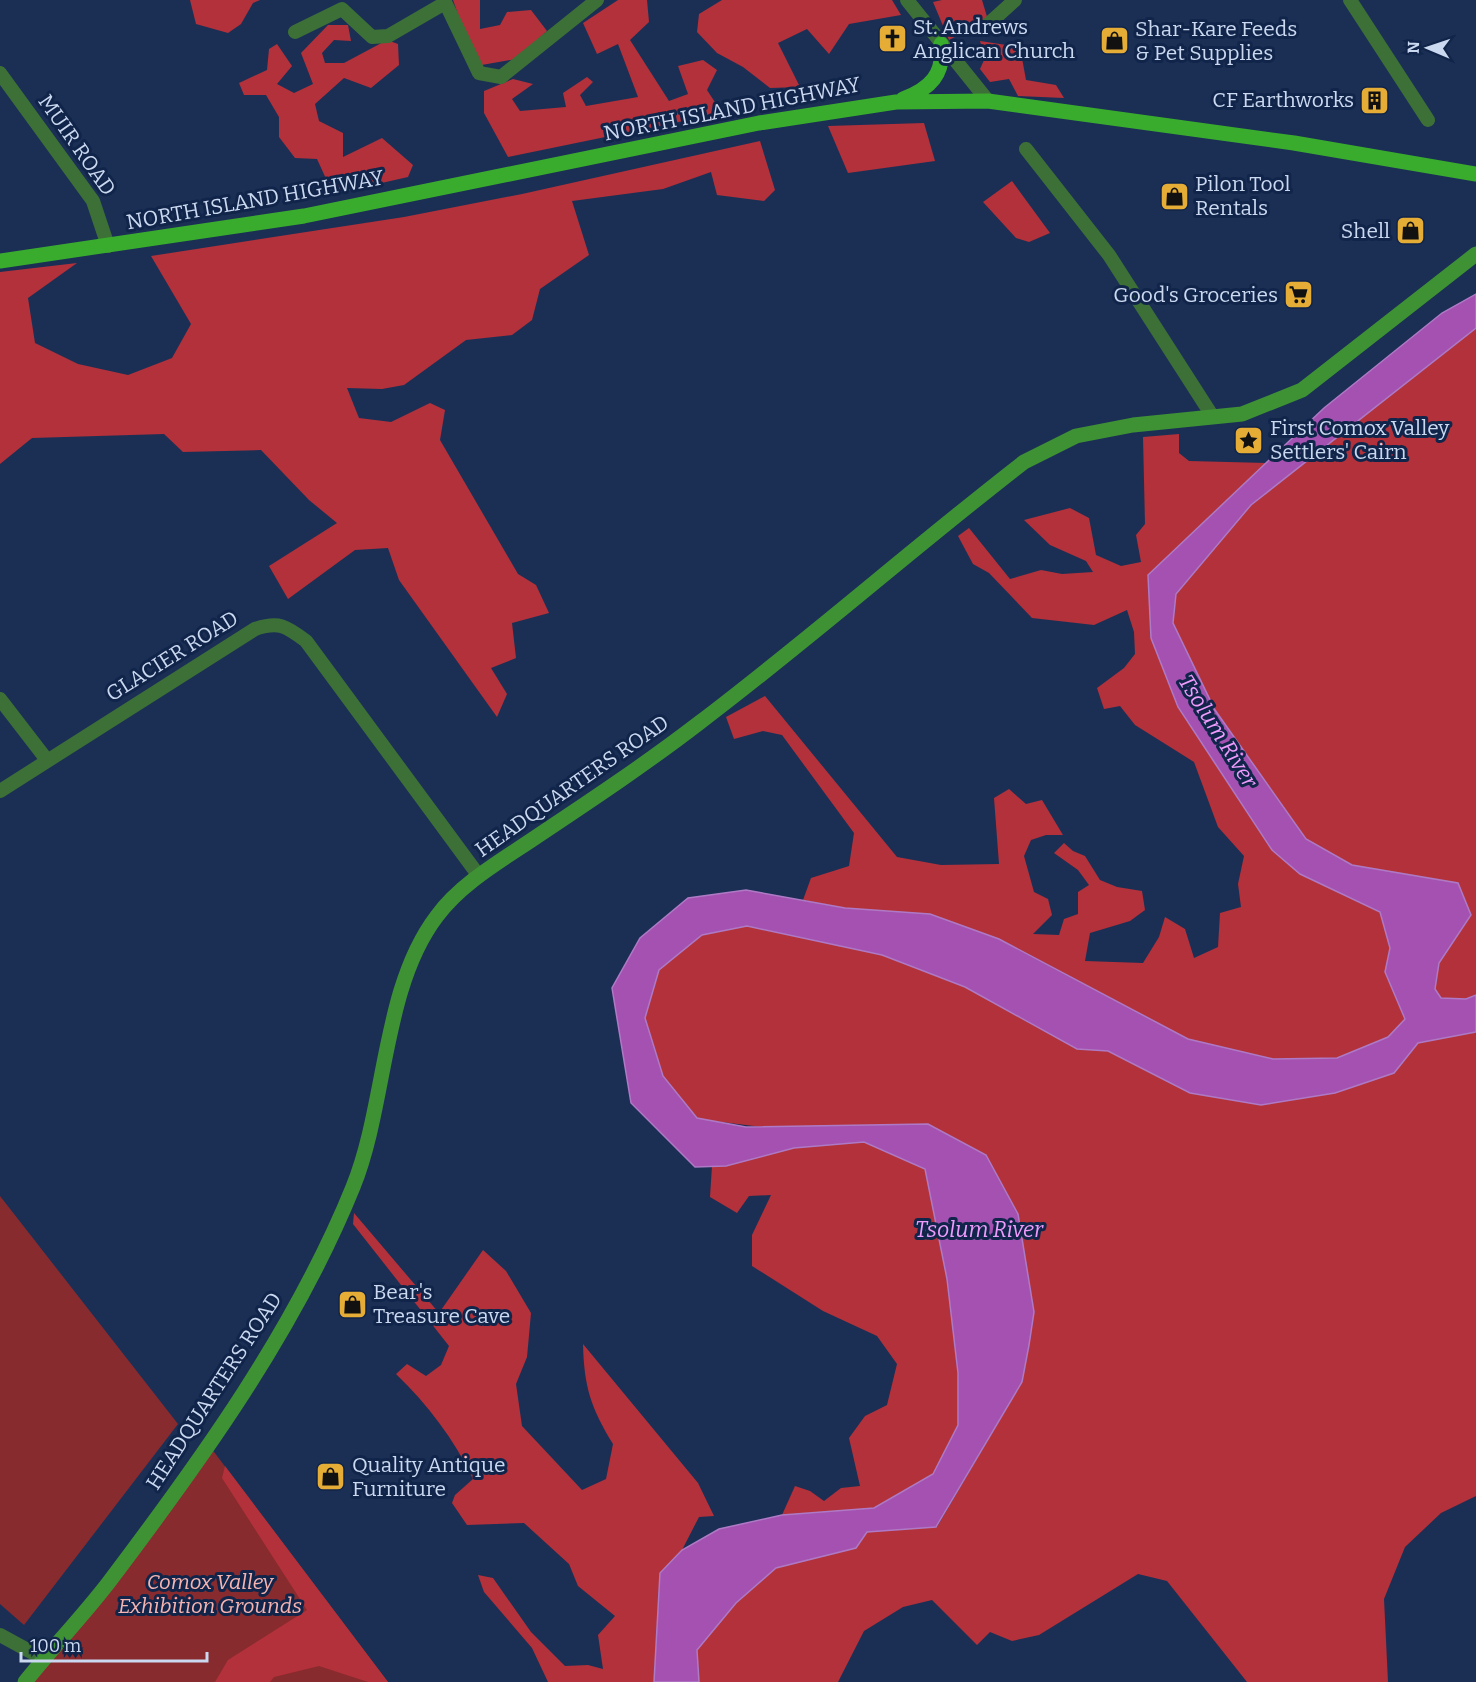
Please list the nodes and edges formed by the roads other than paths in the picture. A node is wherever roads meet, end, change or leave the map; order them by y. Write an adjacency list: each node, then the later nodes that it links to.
1 (597, 0): 5 (street)
2 (907, 0): 8 (street)
3 (1015, 0): 6 (street)
4 (1350, 0): 12 (street)
5 (444, 2): 7 (street)
6 (984, 28)
7 (295, 32)
8 (941, 44): 10 (street); 11 (main road)
9 (0, 73): 18 (street, MUIR ROAD)
10 (988, 101): 11 (main road, NORTH ISLAND HIGHWAY); 15 (main road, NORTH ISLAND HIGHWAY)
11 (896, 102): 18 (main road, NORTH ISLAND HIGHWAY)
12 (1428, 120)
13 (1026, 149): 21 (street)
14 (1476, 161): 15 (main road)
15 (1444, 166): 16 (main road, NORTH ISLAND HIGHWAY); 17 (main road)
16 (1476, 174)
17 (1476, 181)
18 (108, 246): 20 (main road, NORTH ISLAND HIGHWAY)
19 (1476, 254): 21 (main road, HEADQUARTERS ROAD)
20 (0, 261)
21 (1213, 417): 25 (main road, HEADQUARTERS ROAD)
22 (0, 699): 23 (street)
23 (47, 760): 24 (street, GLACIER ROAD); 25 (street, GLACIER ROAD)
24 (0, 791)
25 (479, 876): 27 (main road, HEADQUARTERS ROAD)
26 (0, 1635): 27 (street)
27 (44, 1659): 28 (main road, HEADQUARTERS ROAD)
28 (25, 1682)

